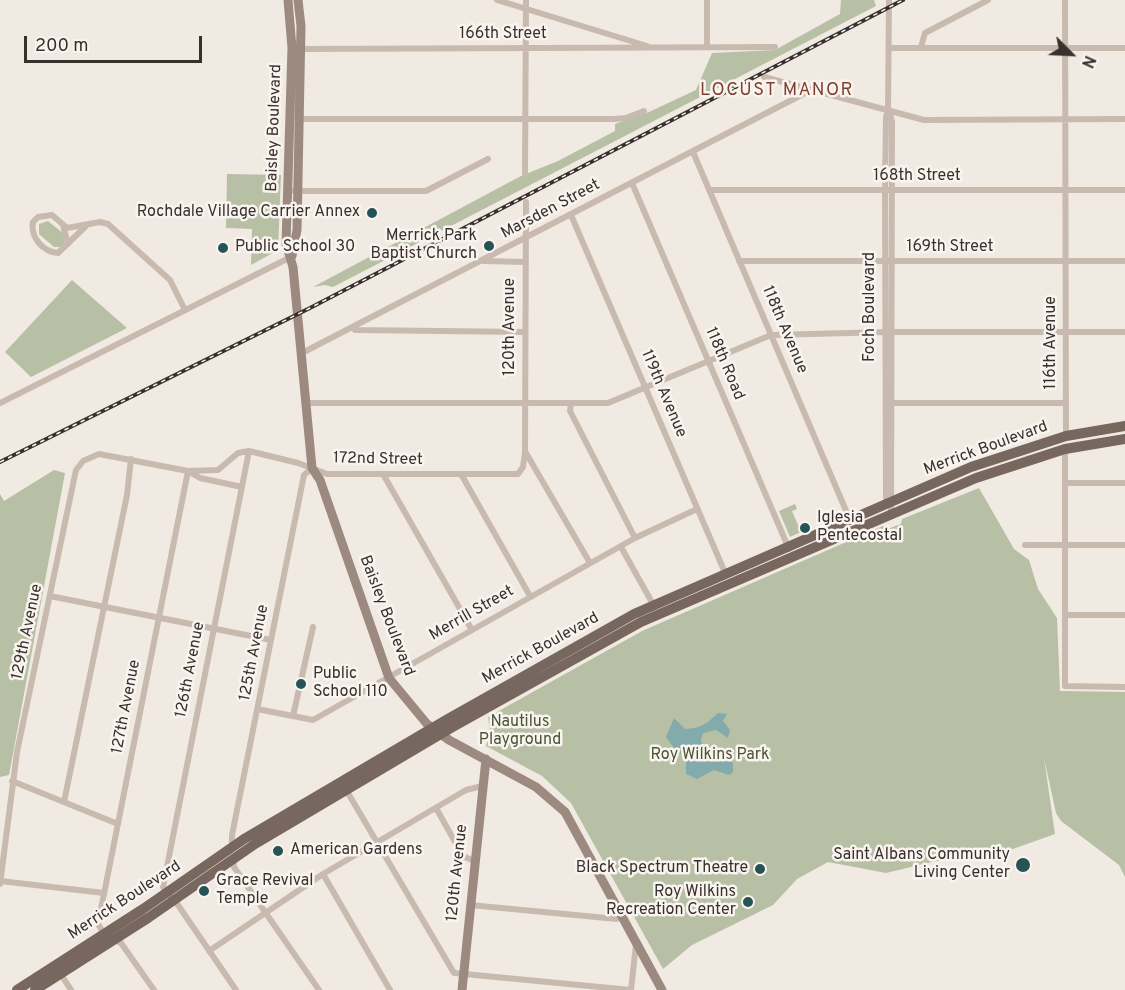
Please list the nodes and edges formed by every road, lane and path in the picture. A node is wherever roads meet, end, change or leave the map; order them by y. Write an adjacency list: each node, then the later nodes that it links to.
1 (288, 0): 13 (main road, Baisley Boulevard)
2 (298, 0): 13 (main road, Baisley Boulevard)
3 (497, 0): 9 (street)
4 (526, 0): 9 (street)
5 (707, 0): 10 (street)
6 (889, 0): 16 (street, Foch Boulevard)
7 (988, 0): 12 (street)
8 (1065, 0): 17 (street, 116th Avenue)
9 (526, 8): 14 (street); 15 (street)
10 (707, 47): 11 (street, 166th Street); 15 (street, 166th Street)
11 (776, 47)
12 (921, 47): 16 (street); 17 (street)
13 (296, 48): 14 (street, 166th Street); 23 (main road, Baisley Boulevard)
14 (526, 48): 15 (street, 166th Street); 24 (street)
15 (654, 48)
16 (889, 48): 22 (street, Foch Boulevard)
17 (1065, 48): 18 (street); 25 (street, 116th Avenue)
18 (1125, 48)
19 (764, 76): 20 (street)
20 (813, 89): 22 (street); 27 (street, Marsden Street)
21 (644, 111): 24 (street)
22 (888, 111): 25 (street); 32 (street, Foch Boulevard)
23 (295, 119): 24 (street); 35 (main road, Baisley Boulevard)
24 (526, 119): 29 (street)
25 (1065, 119): 26 (street); 33 (street, 116th Avenue)
26 (1125, 119)
27 (693, 152): 30 (street, Marsden Street); 31 (street, 118th Avenue)
28 (489, 159): 35 (street)
29 (525, 173)
30 (632, 183): 37 (street, Marsden Street); 57 (street, 118th Road)
31 (709, 190): 32 (street, 168th Street); 44 (street, 118th Avenue)
32 (889, 190): 33 (street, 168th Street); 45 (street, Foch Boulevard)
33 (1066, 190): 34 (street, 168th Street); 46 (street, 116th Avenue)
34 (1125, 190)
35 (292, 191): 42 (main road, Baisley Boulevard)
36 (526, 202): 40 (street, 120th Avenue)
37 (572, 214): 40 (street, Marsden Street); 58 (street, 119th Avenue)
38 (63, 225): 39 (street); 41 (street); 41 (street)
39 (86, 226): 41 (street); 49 (street)
40 (526, 238): 43 (street, Marsden Street); 48 (street, 120th Avenue)
41 (69, 244)
42 (292, 256): 49 (street); 56 (main road, Baisley Boulevard)
43 (483, 261): 48 (street); 50 (street, Marsden Street)
44 (740, 261): 45 (street, 169th Street); 55 (street, 118th Avenue)
45 (888, 261): 46 (street, 169th Street); 53 (street, Foch Boulevard)
46 (1066, 261): 47 (street, 169th Street); 51 (street, 116th Avenue)
47 (1125, 261)
48 (526, 262): 52 (street, 120th Avenue)
49 (185, 310): 59 (street)
50 (352, 330): 52 (street); 56 (street, Marsden Street)
51 (1066, 331): 53 (street); 54 (street); 63 (street, 116th Avenue)
52 (525, 332): 61 (street, 120th Avenue)
53 (889, 332): 55 (street); 62 (street, Foch Boulevard)
54 (1125, 332)
55 (771, 335): 57 (street); 82 (street, 118th Avenue)
56 (300, 354): 60 (main road, Baisley Boulevard)
57 (708, 361): 58 (street); 88 (street, 118th Road)
58 (645, 388): 64 (street); 80 (street, 119th Avenue)
59 (0, 403)
60 (305, 403): 61 (street); 72 (main road, Baisley Boulevard)
61 (525, 403): 64 (street); 70 (street, 120th Avenue)
62 (889, 403): 63 (street); 79 (street, Foch Boulevard)
63 (1065, 403): 66 (street, 116th Avenue)
64 (571, 404): 83 (street)
65 (1125, 426): 66 (main road, Merrick Boulevard)
66 (1066, 436): 68 (street, 116th Avenue); 79 (main road, Merrick Boulevard)
67 (1125, 439): 68 (main road, Merrick Boulevard)
68 (1065, 449): 76 (street, 116th Avenue); 81 (main road, Merrick Boulevard)
69 (249, 451): 72 (street, 172nd Street); 73 (street); 78 (street, 126th Avenue)
70 (525, 453): 75 (street, 172nd Street); 89 (street)
71 (131, 459): 73 (street); 91 (street, 129th Avenue); 93 (street)
72 (312, 468): 74 (street, 172nd Street); 101 (street, 125th Avenue); 102 (main road, Baisley Boulevard)
73 (188, 471): 78 (street); 97 (street, 127th Avenue)
74 (383, 474): 75 (street, 172nd Street); 100 (street)
75 (461, 474): 92 (street)
76 (1066, 483): 77 (street); 85 (street, 116th Avenue)
77 (1125, 483)
78 (242, 487): 99 (street, 126th Avenue)
79 (890, 502): 81 (street, Foch Boulevard); 82 (main road, Merrick Boulevard)
80 (697, 509): 83 (street, Merrill Street); 90 (street, 119th Avenue)
81 (891, 516): 88 (main road, Merrick Boulevard)
82 (850, 520): 88 (main road, Merrick Boulevard)
83 (635, 538): 87 (street, Merrill Street)
84 (1025, 545): 85 (street)
85 (1065, 545): 86 (street); 95 (street, 116th Avenue)
86 (1125, 545)
87 (621, 547): 89 (street, Merrill Street); 94 (street)
88 (790, 552): 90 (main road, Merrick Boulevard)
89 (590, 563): 92 (street, Merrill Street)
90 (727, 578): 94 (main road, Merrick Boulevard)
91 (50, 596): 93 (street); 108 (street, 129th Avenue)
92 (530, 596): 100 (street, Merrill Street)
93 (104, 606): 97 (street); 111 (street)
94 (656, 609): 106 (main road, Merrick Boulevard)
95 (1066, 615): 96 (street); 103 (street, 116th Avenue)
96 (1125, 615)
97 (159, 617): 99 (street); 113 (street, 127th Avenue)
98 (314, 627): 105 (street)
99 (213, 628): 101 (street); 120 (street, 126th Avenue)
100 (472, 630): 102 (street, Merrill Street)
101 (271, 640): 104 (street, 125th Avenue)
102 (390, 678): 105 (street, Merrill Street); 106 (main road, Baisley Boulevard)
103 (1125, 687)
104 (257, 710): 105 (street, Merrill Street); 115 (street, 125th Avenue)
105 (293, 716)
106 (438, 732): 107 (main road, Baisley Boulevard); 110 (main road, Merrick Boulevard)
107 (486, 759): 109 (main road, 120th Avenue); 123 (main road, Baisley Boulevard)
108 (12, 781): 111 (street); 118 (street, 129th Avenue)
109 (482, 786): 112 (street); 116 (main road, 120th Avenue)
110 (344, 787): 114 (street); 115 (main road, Merrick Boulevard)
111 (64, 802): 113 (street)
112 (436, 808): 114 (street); 116 (street)
113 (118, 824): 119 (street, 127th Avenue)
114 (377, 842): 117 (street); 128 (street)
115 (232, 853): 120 (main road, Merrick Boulevard); 122 (street)
116 (474, 861): 121 (main road, 120th Avenue)
117 (323, 874): 122 (street); 135 (street)
118 (0, 883): 119 (street)
119 (104, 893): 124 (street, 127th Avenue)
120 (170, 896): 124 (main road, Merrick Boulevard); 126 (street)
121 (470, 905): 123 (street); 128 (main road, 120th Avenue)
122 (266, 912): 126 (street); 134 (street)
123 (622, 915): 125 (main road, Baisley Boulevard)
124 (109, 937): 127 (main road, Merrick Boulevard); 132 (street)
125 (636, 944): 137 (street); 138 (main road, Baisley Boulevard)
126 (209, 951): 133 (street)
127 (57, 969): 129 (main road, Merrick Boulevard); 130 (main road, Merrick Boulevard); 131 (street)
128 (463, 974): 136 (main road, 120th Avenue); 137 (street)
129 (17, 990)
130 (35, 990)
131 (71, 990)
132 (154, 990)
133 (236, 990)
134 (319, 990)
135 (390, 990)
136 (462, 990)
137 (632, 990)
138 (662, 990)

